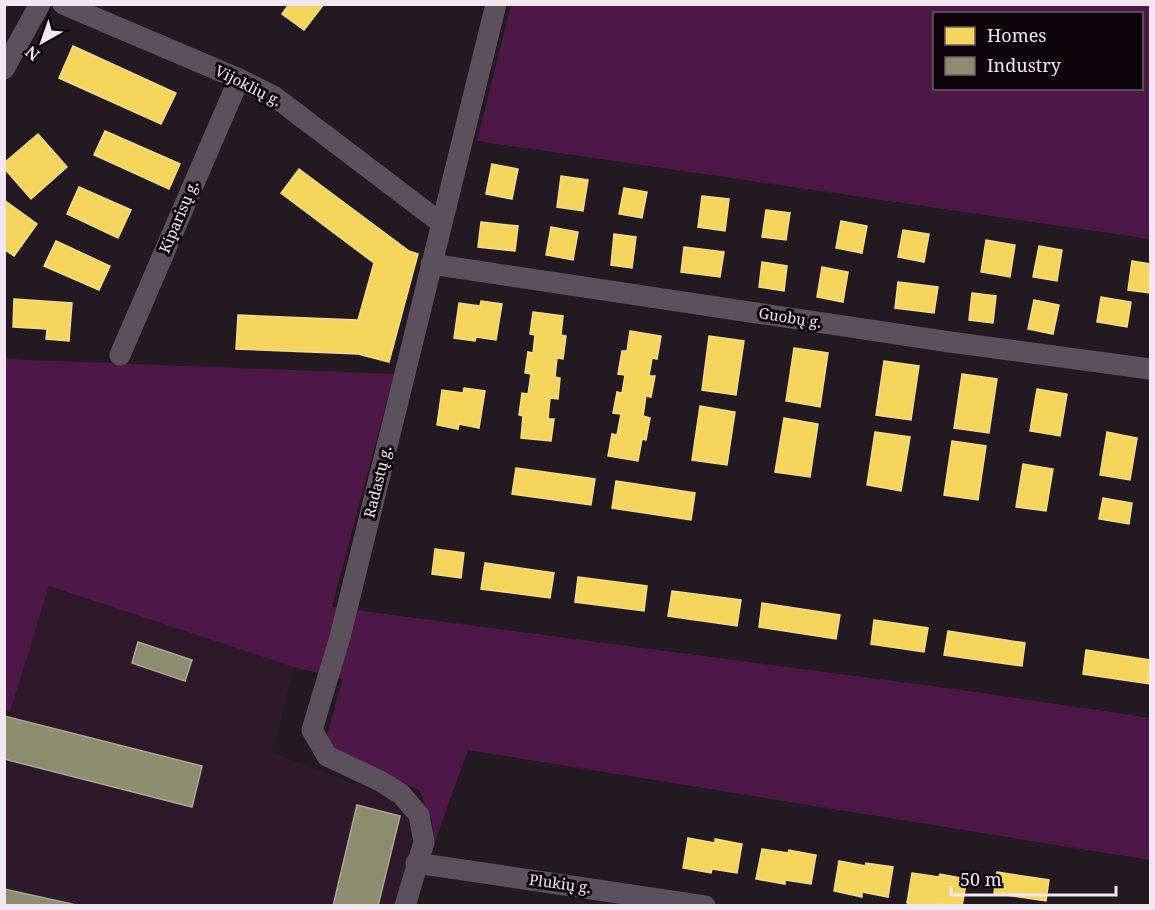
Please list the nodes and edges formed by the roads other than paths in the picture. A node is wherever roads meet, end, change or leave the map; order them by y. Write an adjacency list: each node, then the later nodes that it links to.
1 (40, 4): 4 (street)
2 (63, 4): 5 (street, Vijoklių g.)
3 (496, 4): 6 (street, Radastų g.)
4 (4, 69)
5 (239, 78): 6 (street, Vijoklių g.); 8 (street, Kiparisų g.)
6 (441, 223): 7 (street, Radastų g.)
7 (431, 264): 9 (street, Guobų g.); 10 (street, Radastų g.)
8 (120, 355)
9 (1150, 369)
10 (416, 863): 11 (street, Radastų g.); 12 (street, Plukių g.)
11 (405, 906)
12 (705, 906)

